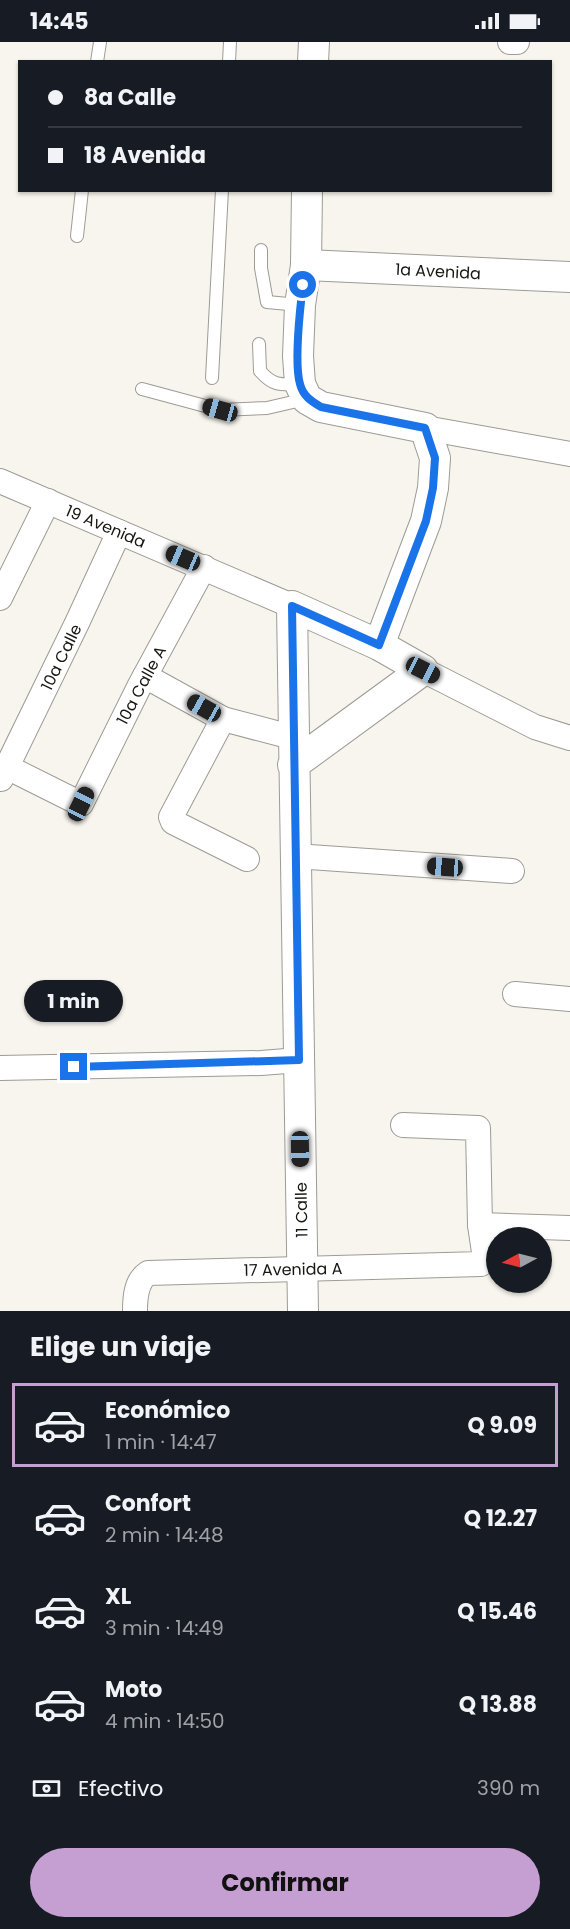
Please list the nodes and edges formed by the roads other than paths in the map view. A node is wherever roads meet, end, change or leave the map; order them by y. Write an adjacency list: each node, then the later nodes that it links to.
1 (100, 42): 6 (lane)
2 (230, 42): 7 (lane)
3 (314, 42): 8 (street)
4 (510, 42): 5 (street)
5 (517, 42)
6 (97, 60)
7 (229, 60)
8 (313, 60)
9 (82, 192): 12 (lane)
10 (222, 192): 18 (lane)
11 (307, 192): 14 (street)
12 (77, 236)
13 (261, 250): 16 (lane)
14 (306, 265): 15 (street, 1a Avenida); 16 (street)
15 (570, 277)
16 (300, 305): 20 (street)
17 (259, 344): 20 (lane)
18 (212, 378)
19 (142, 389): 20 (lane)
20 (303, 391): 21 (street)
21 (425, 428): 22 (street); 29 (street)
22 (570, 454)
23 (0, 481): 24 (street, 19 Avenida)
24 (48, 501): 25 (street, 19 Avenida); 27 (street)
25 (119, 532): 26 (street, 19 Avenida); 36 (street, 10a Calle)
26 (204, 567): 28 (street, 19 Avenida); 31 (street, 10a Calle A)
27 (0, 598)
28 (292, 606): 29 (street, 19 Avenida); 33 (street, 11 Calle)
29 (379, 645): 30 (street, 19 Avenida)
30 (423, 670): 34 (street, 19 Avenida); 35 (street)
31 (145, 676): 32 (street); 36 (street, 10a Calle A)
32 (223, 719): 33 (street); 38 (street)
33 (293, 735): 35 (street, 11 Calle)
34 (570, 738)
35 (293, 765): 37 (street, 11 Calle)
36 (4, 774)
37 (295, 856): 39 (street); 42 (street, 11 Calle)
38 (247, 859)
39 (512, 871)
40 (515, 994): 41 (street)
41 (570, 999)
42 (299, 1060): 43 (street); 47 (street, 11 Calle)
43 (0, 1068)
44 (403, 1125): 45 (street)
45 (480, 1225): 46 (street); 47 (street, 17 Avenida A)
46 (570, 1228)
47 (302, 1269): 48 (street, 17 Avenida A); 49 (street, 11 Calle)
48 (135, 1311)
49 (303, 1311)

